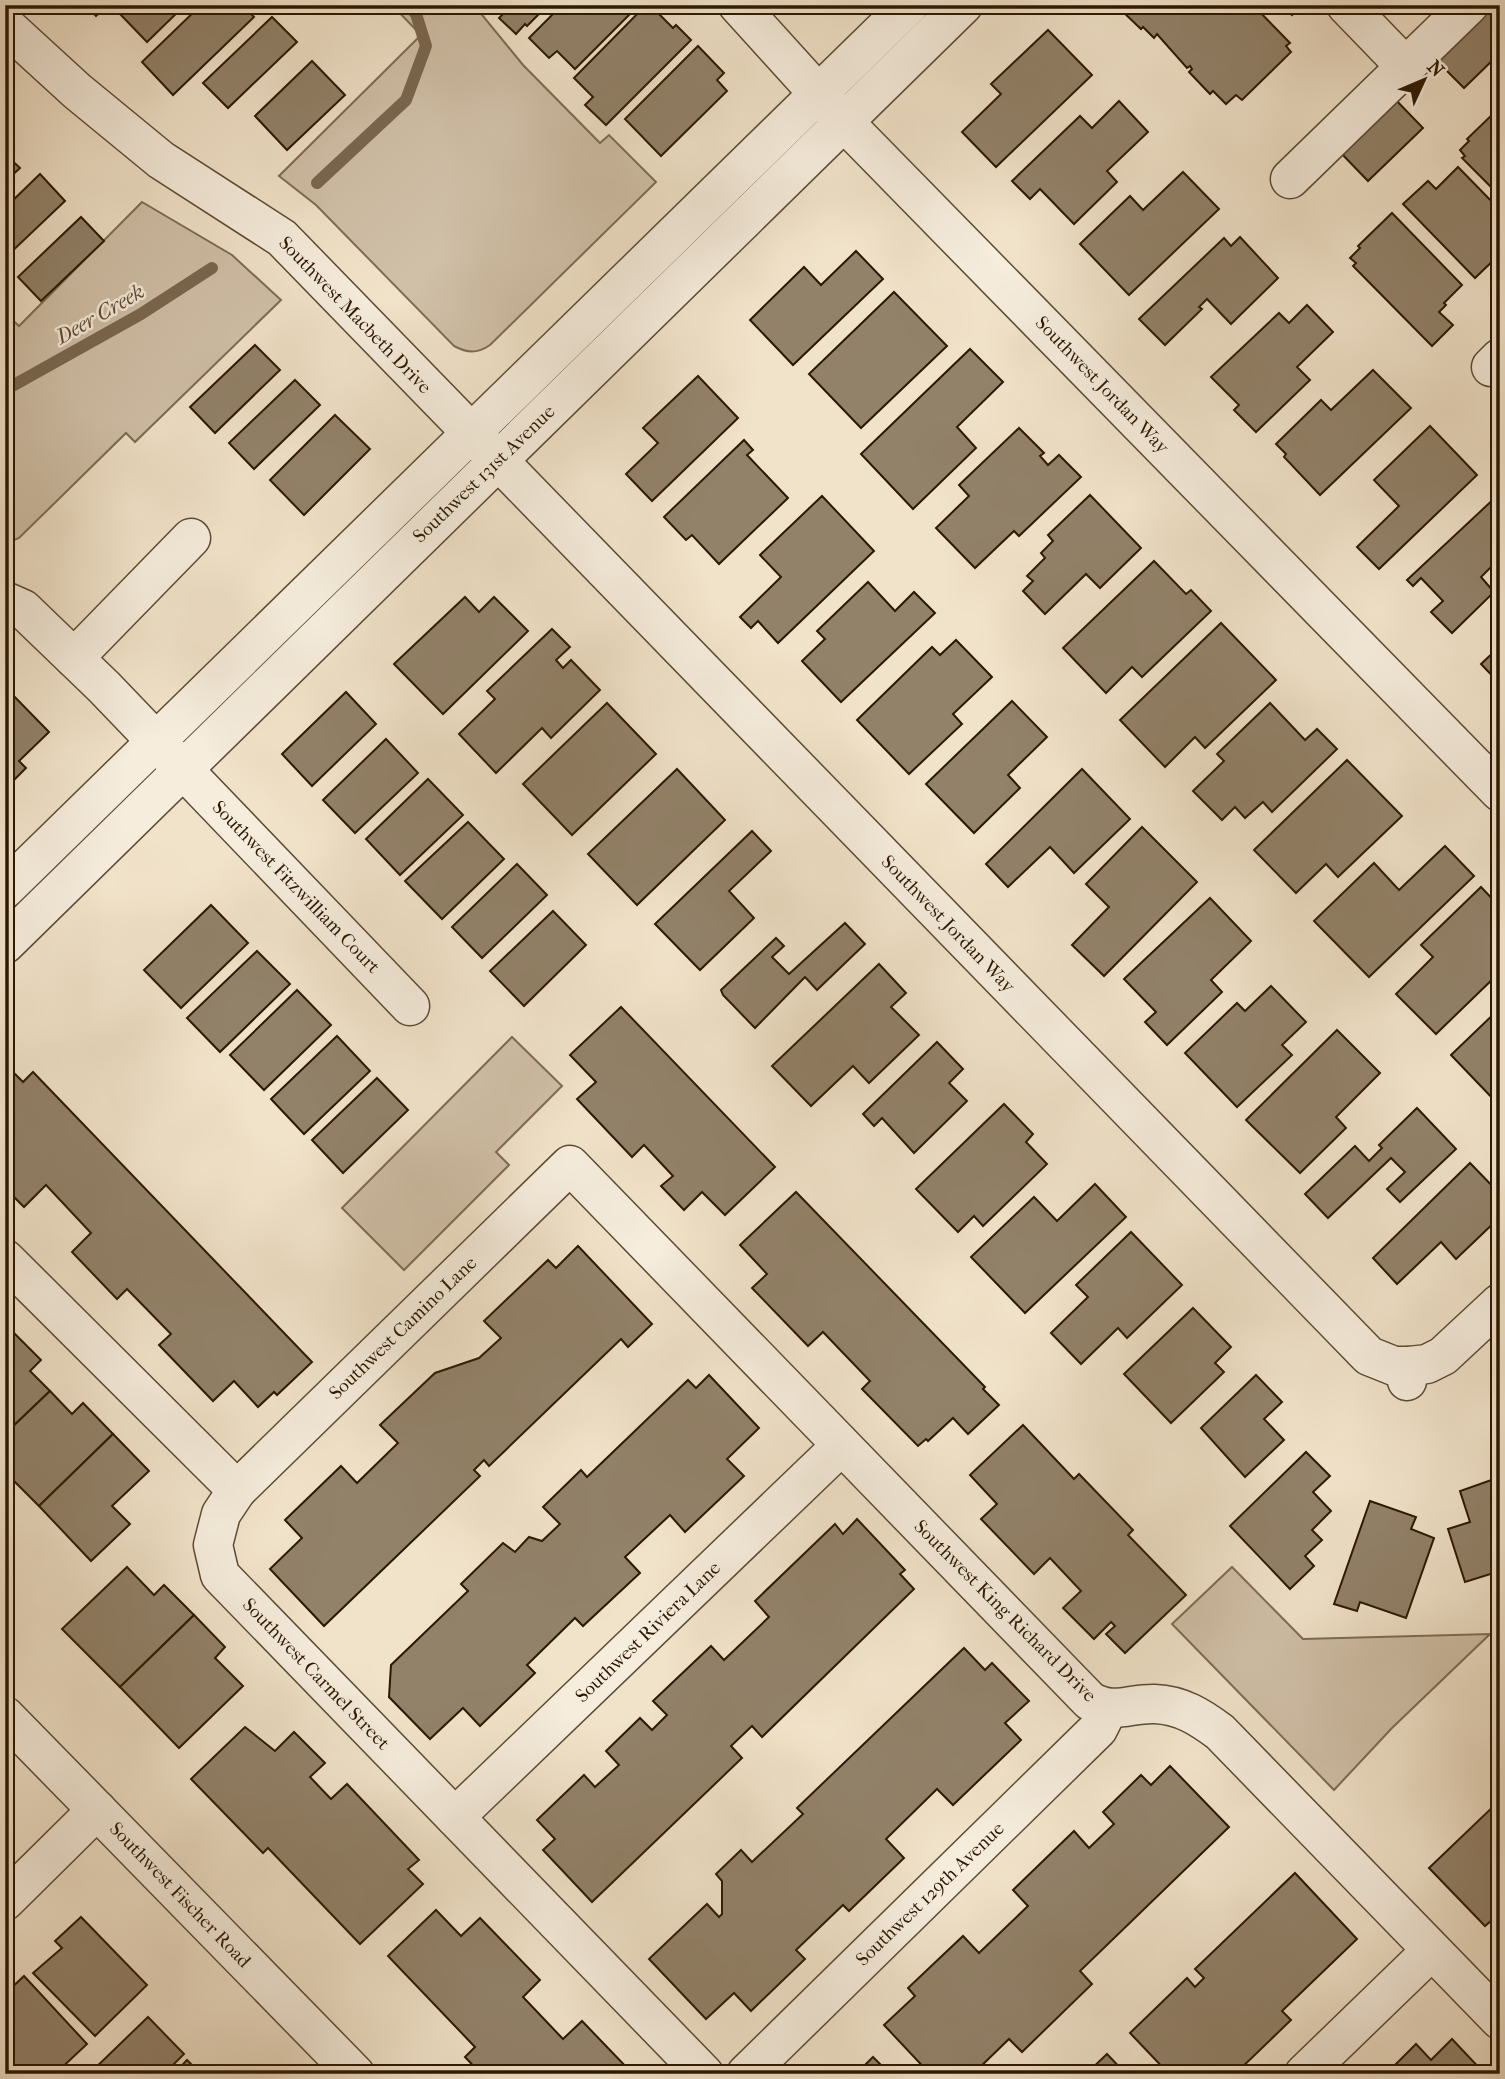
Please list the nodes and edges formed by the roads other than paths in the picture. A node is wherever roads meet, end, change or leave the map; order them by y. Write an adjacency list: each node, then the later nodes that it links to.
1 (738, 5): 8 (street, Southwest Jordan Way)
2 (909, 5): 8 (street, Southwest 131st Avenue)
3 (963, 5): 9 (street, Southwest 131st Avenue)
4 (1346, 5): 7 (street)
5 (1469, 5): 7 (street)
6 (5, 25): 11 (street, Southwest Macbeth Drive)
7 (1406, 66): 10 (street)
8 (818, 94): 9 (street, Southwest Jordan Way); 11 (street, Southwest 131st Avenue)
9 (844, 122): 12 (street, Southwest 131st Avenue); 18 (street, Southwest Jordan Way)
10 (1290, 179)
11 (470, 433): 12 (street, Southwest Macbeth Drive); 16 (street, Southwest 131st Avenue)
12 (498, 461): 17 (street, Southwest 131st Avenue); 24 (street, Southwest Jordan Way)
13 (191, 538): 15 (street)
14 (5, 601): 15 (street, Southwest Fitzwilliam Court)
15 (74, 658): 16 (street, Southwest Fitzwilliam Court)
16 (156, 741): 17 (street, Southwest Fitzwilliam Court); 19 (street, Southwest 131st Avenue)
17 (183, 768): 20 (street, Southwest 131st Avenue); 21 (street, Southwest Fitzwilliam Court)
18 (1500, 792)
19 (5, 889)
20 (5, 944)
21 (410, 1006)
22 (570, 1165): 25 (street, Southwest King Richard Drive); 26 (street, Southwest Camino Lane)
23 (5, 1259): 26 (street)
24 (1500, 1303)
25 (841, 1446): 27 (street, Southwest King Richard Drive); 30 (street, Southwest Riviera Lane)
26 (237, 1490): 30 (street, Southwest Carmel Street)
27 (1108, 1709): 32 (street, Southwest King Richard Drive); 36 (street, Southwest 129th Avenue)
28 (5, 1716): 29 (street, Southwest Fischer Road)
29 (97, 1810): 31 (street); 34 (street, Southwest Fischer Road)
30 (455, 1817): 35 (street, Southwest Carmel Street)
31 (5, 1901)
32 (1430, 1951): 33 (street, Southwest King Richard Drive); 37 (street)
33 (1497, 2012)
34 (355, 2074)
35 (704, 2074)
36 (746, 2074)
37 (1304, 2074)

